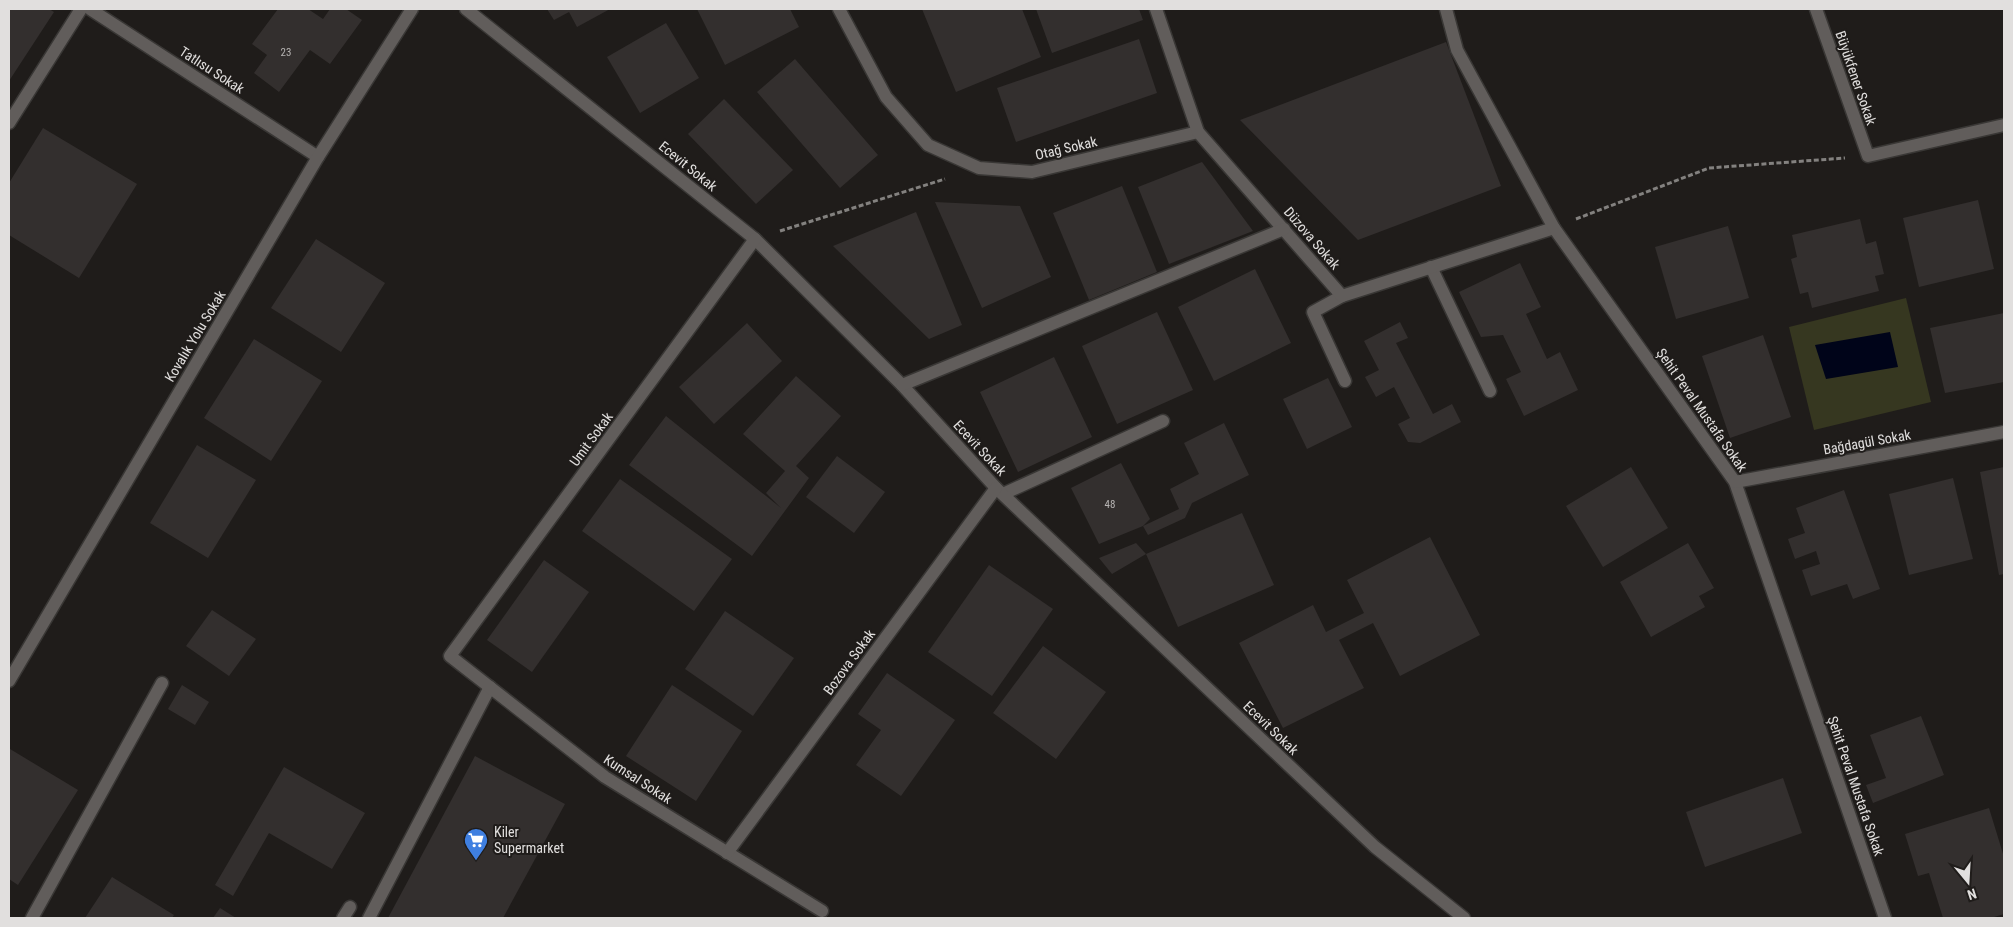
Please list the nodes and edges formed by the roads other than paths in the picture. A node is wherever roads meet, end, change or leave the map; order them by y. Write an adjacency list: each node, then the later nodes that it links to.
1 (81, 9): 9 (street)
2 (90, 9): 12 (street, Tatlısu Sokak)
3 (412, 9): 12 (street, Kovalık Yolu Sokak)
4 (466, 9): 15 (street, Ecevit Sokak)
5 (839, 9): 11 (street, Otağ Sokak)
6 (1156, 9): 11 (street, Düzova Sokak)
7 (1446, 9): 14 (street, Şehit Peval Mustafa Sokak)
8 (1816, 9): 10 (street, Büyükfener Sokak)
9 (9, 123)
10 (2004, 125)
11 (1198, 132): 13 (street, Düzova Sokak)
12 (318, 157): 26 (street, Kovalık Yolu Sokak)
13 (1284, 228): 17 (street, Düzova Sokak); 19 (street)
14 (1554, 228): 16 (street); 23 (street, Şehit Peval Mustafa Sokak)
15 (755, 239): 19 (street, Ecevit Sokak); 25 (street, Umit Sokak)
16 (1431, 267): 17 (street); 20 (street)
17 (1342, 296): 18 (street)
18 (1345, 381)
19 (902, 385): 24 (street, Ecevit Sokak)
20 (1490, 391)
21 (1163, 421): 24 (street)
22 (2004, 432): 23 (street, Bağdagül Sokak)
23 (1735, 482): 34 (street, Şehit Peval Mustafa Sokak)
24 (1000, 491): 29 (street, Bozova Sokak); 33 (street, Ecevit Sokak)
25 (450, 656): 28 (street, Kumsal Sokak)
26 (9, 681)
27 (162, 683): 31 (street)
28 (490, 687): 29 (street, Kumsal Sokak); 32 (street)
29 (727, 853): 30 (street, Kumsal Sokak)
30 (822, 911)
31 (32, 918)
32 (369, 918)
33 (1464, 918)
34 (1885, 918)

